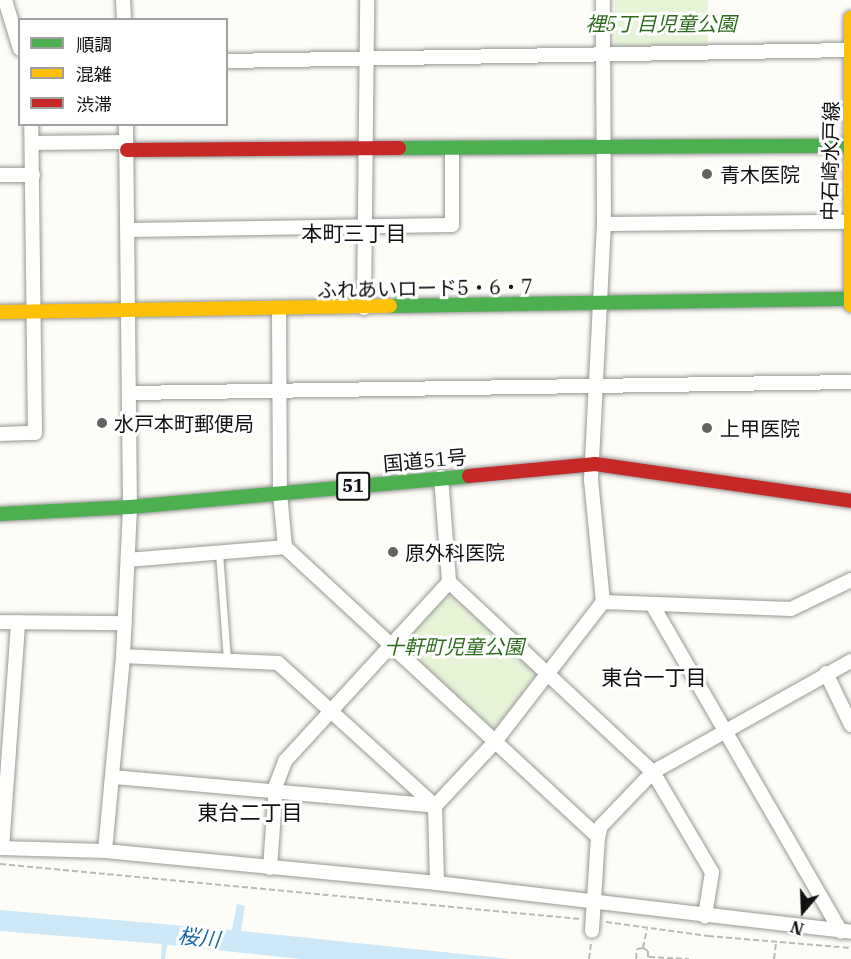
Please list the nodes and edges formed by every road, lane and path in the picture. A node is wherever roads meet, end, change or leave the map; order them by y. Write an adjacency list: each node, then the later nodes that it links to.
1 (5, 0): 8 (street)
2 (123, 0): 5 (street)
3 (367, 0): 11 (street)
4 (603, 0): 10 (street)
5 (124, 18)
6 (851, 18): 7 (main road, 中石崎水戸線)
7 (851, 40): 9 (main road, 中石崎水戸線)
8 (18, 42)
9 (850, 50): 10 (street); 18 (main road, 中石崎水戸線)
10 (603, 54): 11 (street); 17 (street)
11 (366, 59): 12 (street); 19 (street)
12 (228, 61)
13 (31, 126): 15 (street)
14 (126, 126): 16 (street)
15 (32, 143): 16 (street); 22 (street)
16 (127, 146): 19 (main road); 26 (street)
17 (603, 147): 18 (main road); 20 (main road); 24 (street)
18 (850, 147): 23 (main road, 中石崎水戸線)
19 (367, 148): 20 (main road); 25 (street)
20 (452, 149): 25 (street)
21 (0, 175): 22 (street)
22 (33, 175): 32 (street)
23 (848, 222): 24 (street); 27 (main road, 中石崎水戸線)
24 (604, 224): 28 (street)
25 (366, 226): 26 (street); 30 (street)
26 (129, 230): 33 (street)
27 (851, 299): 28 (main road, ふれあいロード5・6・7); 29 (main road, 中石崎水戸線)
28 (600, 305): 30 (main road, ふれあいロード5・6・7); 36 (street)
29 (851, 305)
30 (364, 308): 31 (main road, ふれあいロード5・6・7)
31 (279, 310): 33 (main road, ふれあいロード5・6・7); 37 (street)
32 (33, 311): 33 (main road, ふれあいロード5・6・7); 34 (main road, ふれあいロード5・6・7); 39 (street)
33 (128, 311): 38 (street)
34 (0, 312)
35 (851, 382): 36 (street)
36 (597, 387): 37 (street); 40 (street)
37 (279, 392): 38 (street); 42 (street)
38 (129, 393): 44 (street)
39 (0, 434)
40 (595, 464): 41 (main road, 国道51号 / 51); 43 (main road, 国道51号 / 51); 51 (street)
41 (441, 477): 42 (main road, 国道51号 / 51); 50 (street)
42 (280, 493): 44 (main road, 国道51号 / 51); 46 (street)
43 (851, 501)
44 (130, 507): 45 (main road, 国道51号 / 51); 48 (street)
45 (0, 514)
46 (285, 547): 47 (street); 56 (street)
47 (219, 553): 48 (street); 58 (lane)
48 (128, 560): 55 (street)
49 (851, 580): 52 (street)
50 (449, 582): 56 (street); 60 (street)
51 (603, 602): 52 (street); 60 (street)
52 (653, 606): 64 (street)
53 (0, 622): 54 (street)
54 (18, 622): 55 (street); 71 (street)
55 (125, 623): 57 (street)
56 (390, 646): 62 (street); 65 (street)
57 (123, 656): 58 (street); 67 (street)
58 (227, 660): 62 (street)
59 (851, 661): 61 (street)
60 (549, 673): 65 (street); 66 (street)
61 (826, 673): 63 (street); 64 (street)
62 (329, 711): 68 (street); 69 (street)
63 (851, 725)
64 (726, 729): 66 (street); 80 (street)
65 (494, 742): 69 (street); 70 (street)
66 (653, 772): 70 (street); 77 (street)
67 (113, 777): 68 (street); 72 (street)
68 (276, 793): 69 (street); 74 (street)
69 (435, 806): 75 (street)
70 (598, 837): 76 (street)
71 (1, 848): 72 (street)
72 (105, 851): 74 (street)
73 (0, 864): 78 (path)
74 (270, 868): 75 (street)
75 (437, 883): 76 (street)
76 (595, 901): 77 (street); 78 (street)
77 (705, 916): 80 (street)
78 (592, 926): 79 (path); 85 (path)
79 (647, 928): 81 (path); 82 (path)
80 (846, 932)
81 (776, 942): 83 (path); 88 (path)
82 (643, 948): 84 (path); 86 (path)
83 (851, 948)
84 (648, 958): 87 (path)
85 (589, 959)
86 (636, 959)
87 (688, 959)
88 (774, 959)

